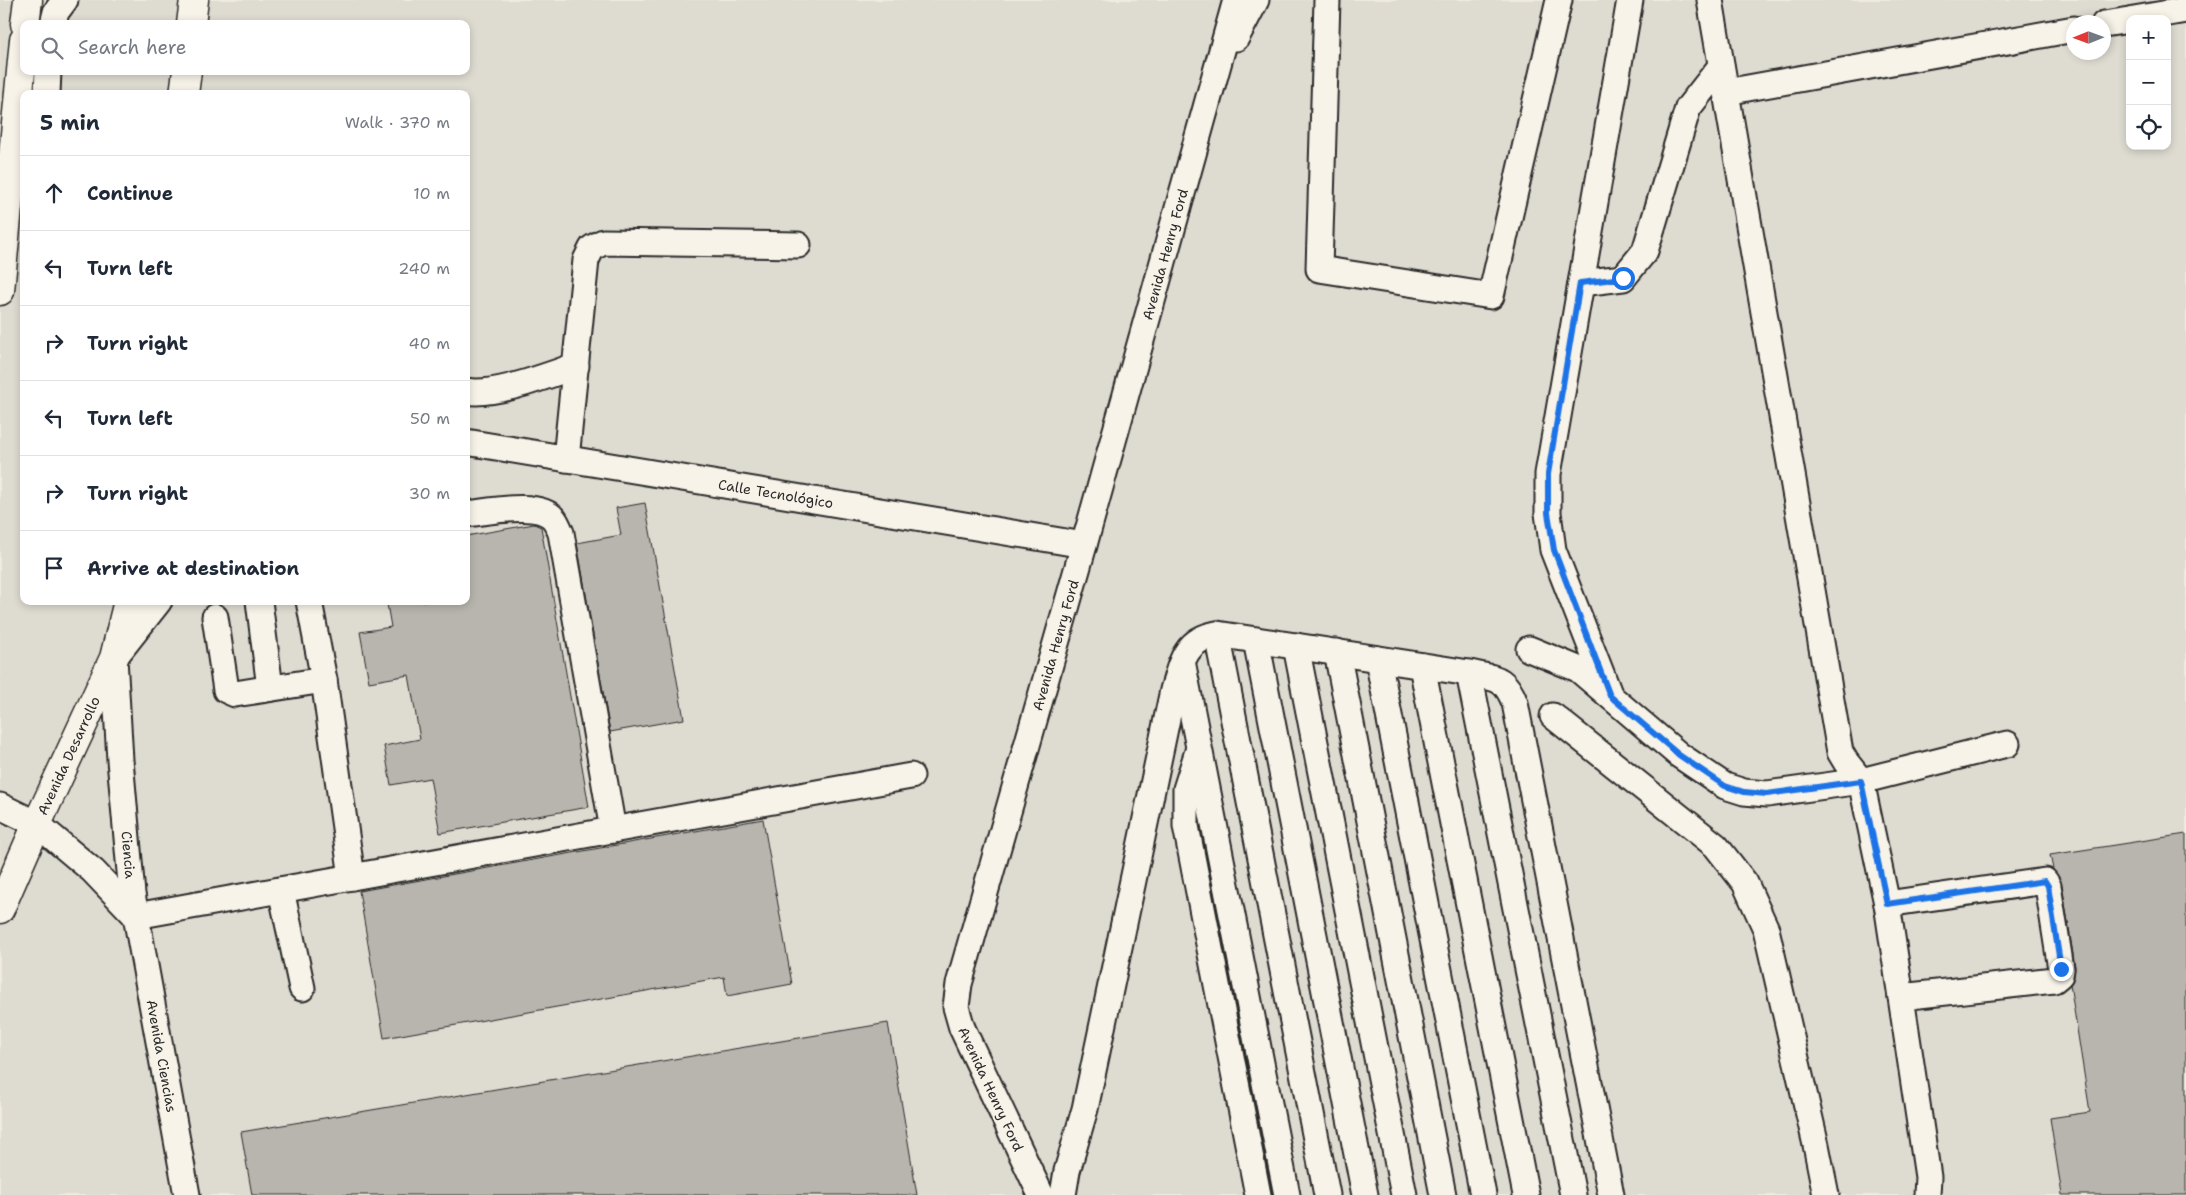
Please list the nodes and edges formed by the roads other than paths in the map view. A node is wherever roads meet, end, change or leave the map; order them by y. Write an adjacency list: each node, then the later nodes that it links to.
1 (28, 0): 13 (main road)
2 (65, 0): 14 (street)
3 (194, 0): 15 (main road)
4 (1225, 0): 21 (street, Avenida Henry Ford)
5 (1236, 0): 21 (street, Avenida Henry Ford)
6 (1256, 0): 21 (street, Avenida Henry Ford)
7 (1328, 0): 8 (street)
8 (1559, 0)
9 (1630, 0): 26 (street)
10 (1710, 0): 17 (street)
11 (2186, 10): 12 (street)
12 (2121, 17)
13 (26, 20)
14 (54, 20)
15 (192, 20)
16 (2066, 31): 24 (street)
17 (1721, 66): 24 (street); 26 (street)
18 (21, 75): 27 (main road)
19 (48, 75): 22 (street)
20 (186, 75): 23 (main road)
21 (1212, 84): 33 (street, Avenida Henry Ford)
22 (46, 90)
23 (184, 90)
24 (1726, 92): 56 (street)
25 (798, 245): 28 (street)
26 (1580, 283): 51 (street)
27 (0, 291)
28 (576, 366): 29 (street); 31 (street)
29 (470, 392)
30 (470, 443): 31 (street, Calle Tecnológico)
31 (566, 459): 33 (street, Calle Tecnológico)
32 (470, 514): 59 (street)
33 (1084, 545): 68 (street, Avenida Henry Ford)
34 (127, 605): 44 (main road, Avenida Desarrollo)
35 (156, 605): 44 (street)
36 (259, 605): 50 (street)
37 (310, 605): 49 (street)
38 (215, 617): 50 (street)
39 (1217, 634): 40 (street); 46 (street); 72 (street)
40 (1256, 640): 41 (street); 73 (street)
41 (1296, 646): 43 (street); 74 (street)
42 (1529, 648): 51 (street)
43 (1337, 652): 45 (street); 75 (street)
44 (114, 658): 58 (main road, Avenida Desarrollo); 64 (street, Ciencia)
45 (1378, 659): 47 (street); 76 (street)
46 (1182, 661): 54 (street); 69 (street)
47 (1422, 666): 48 (street); 77 (street)
48 (1469, 673): 78 (street); 79 (street)
49 (324, 680): 50 (street); 60 (street)
50 (270, 688)
51 (1610, 696): 56 (street)
52 (1553, 716): 80 (street)
53 (2007, 744): 56 (street)
54 (1199, 749): 70 (street); 71 (street)
55 (911, 776): 59 (street)
56 (1861, 781): 62 (street)
57 (0, 806): 58 (street, Ciencia)
58 (36, 824): 63 (main road, Avenida Desarrollo); 64 (street, Ciencia)
59 (613, 830): 60 (street)
60 (352, 877): 61 (street)
61 (281, 890): 64 (street); 65 (street)
62 (1887, 904): 66 (street); 66 (street)
63 (0, 909)
64 (136, 916): 67 (street, Avenida Ciencias)
65 (302, 988)
66 (1901, 998): 81 (street)
67 (187, 1195)
68 (1041, 1195)
69 (1064, 1195)
70 (1258, 1195)
71 (1287, 1195)
72 (1327, 1195)
73 (1366, 1195)
74 (1404, 1195)
75 (1443, 1195)
76 (1483, 1195)
77 (1526, 1195)
78 (1573, 1195)
79 (1611, 1195)
80 (1826, 1195)
81 (1927, 1195)

